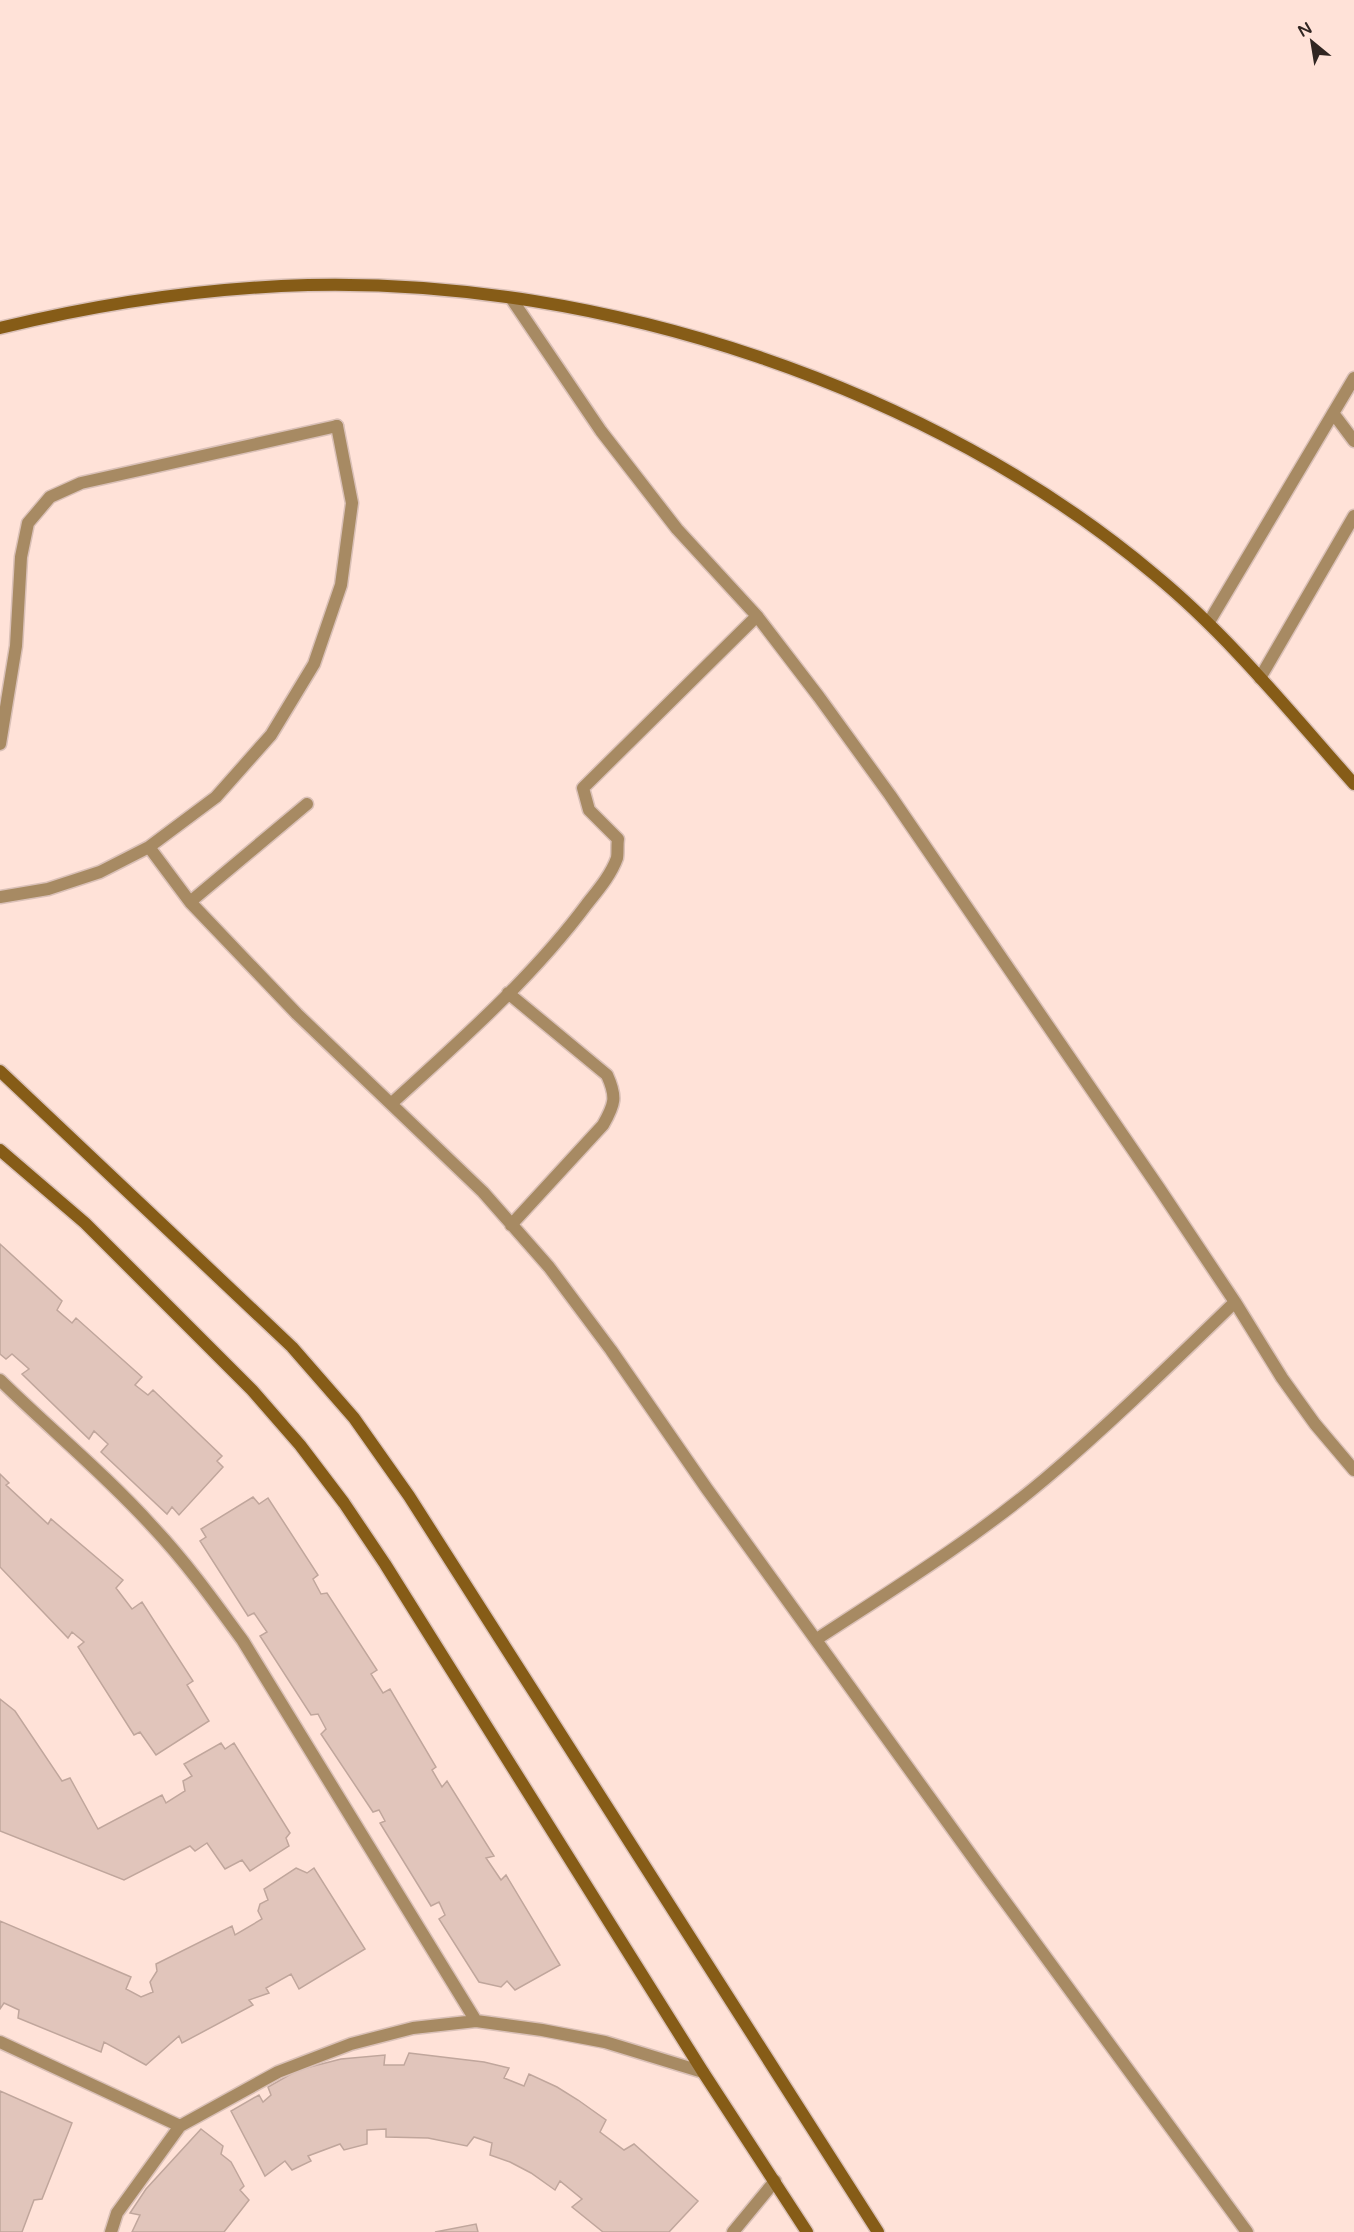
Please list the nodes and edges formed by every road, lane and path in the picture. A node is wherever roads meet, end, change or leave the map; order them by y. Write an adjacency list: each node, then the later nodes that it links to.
1 (511, 298): 2 (street); 7 (street); 8 (street)
2 (0, 328)
3 (1354, 378): 4 (street)
4 (1333, 413): 5 (street); 8 (street)
5 (1354, 441)
6 (1354, 516): 9 (street)
7 (757, 616): 16 (street); 21 (street)
8 (1209, 622): 9 (street)
9 (1260, 678): 11 (street)
10 (0, 744): 13 (street)
11 (1354, 784)
12 (307, 804): 15 (street)
13 (149, 847): 14 (street); 15 (street)
14 (0, 897)
15 (190, 902): 18 (street)
16 (508, 993): 18 (street); 20 (street)
17 (0, 1071): 33 (street)
18 (392, 1102): 20 (street)
19 (0, 1150): 27 (street)
20 (512, 1225): 24 (street)
21 (1235, 1302): 23 (street); 24 (street)
22 (0, 1380): 25 (street)
23 (1354, 1470)
24 (817, 1639): 34 (street)
25 (476, 2021): 27 (street); 28 (street)
26 (0, 2042): 28 (street)
27 (703, 2072): 29 (street)
28 (180, 2126): 30 (street)
29 (775, 2181): 31 (street); 32 (street)
30 (111, 2232)
31 (733, 2232)
32 (807, 2232)
33 (878, 2232)
34 (1247, 2232)

